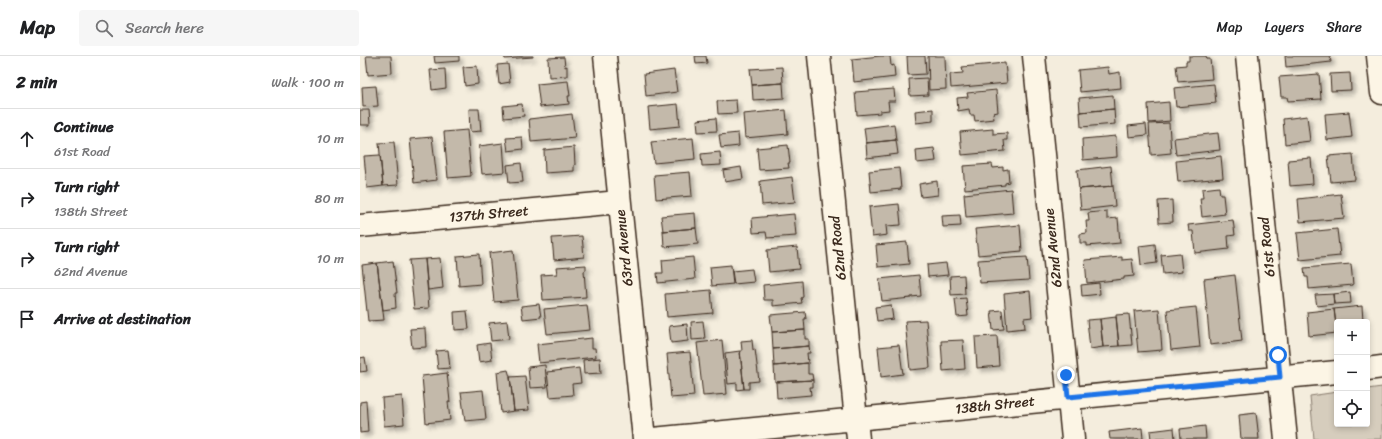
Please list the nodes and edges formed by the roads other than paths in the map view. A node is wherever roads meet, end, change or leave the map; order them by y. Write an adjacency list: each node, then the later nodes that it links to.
1 (605, 56): 7 (street, 63rd Avenue)
2 (819, 56): 14 (street, 62nd Road)
3 (1034, 56): 13 (street, 62nd Avenue)
4 (1247, 56): 12 (street, 61st Road)
5 (1378, 56): 6 (street)
6 (1382, 93)
7 (619, 202): 8 (street, 137th Street); 15 (street, 63rd Avenue)
8 (360, 226)
9 (1382, 367): 10 (street)
10 (1370, 368)
11 (1334, 372): 12 (street, 138th Street)
12 (1280, 377): 13 (street, 138th Street); 18 (street, 61st Road)
13 (1068, 397): 14 (street, 138th Street); 17 (street, 62nd Avenue)
14 (857, 429): 16 (street, 138th Street)
15 (644, 439)
16 (653, 439)
17 (1073, 439)
18 (1286, 439)

